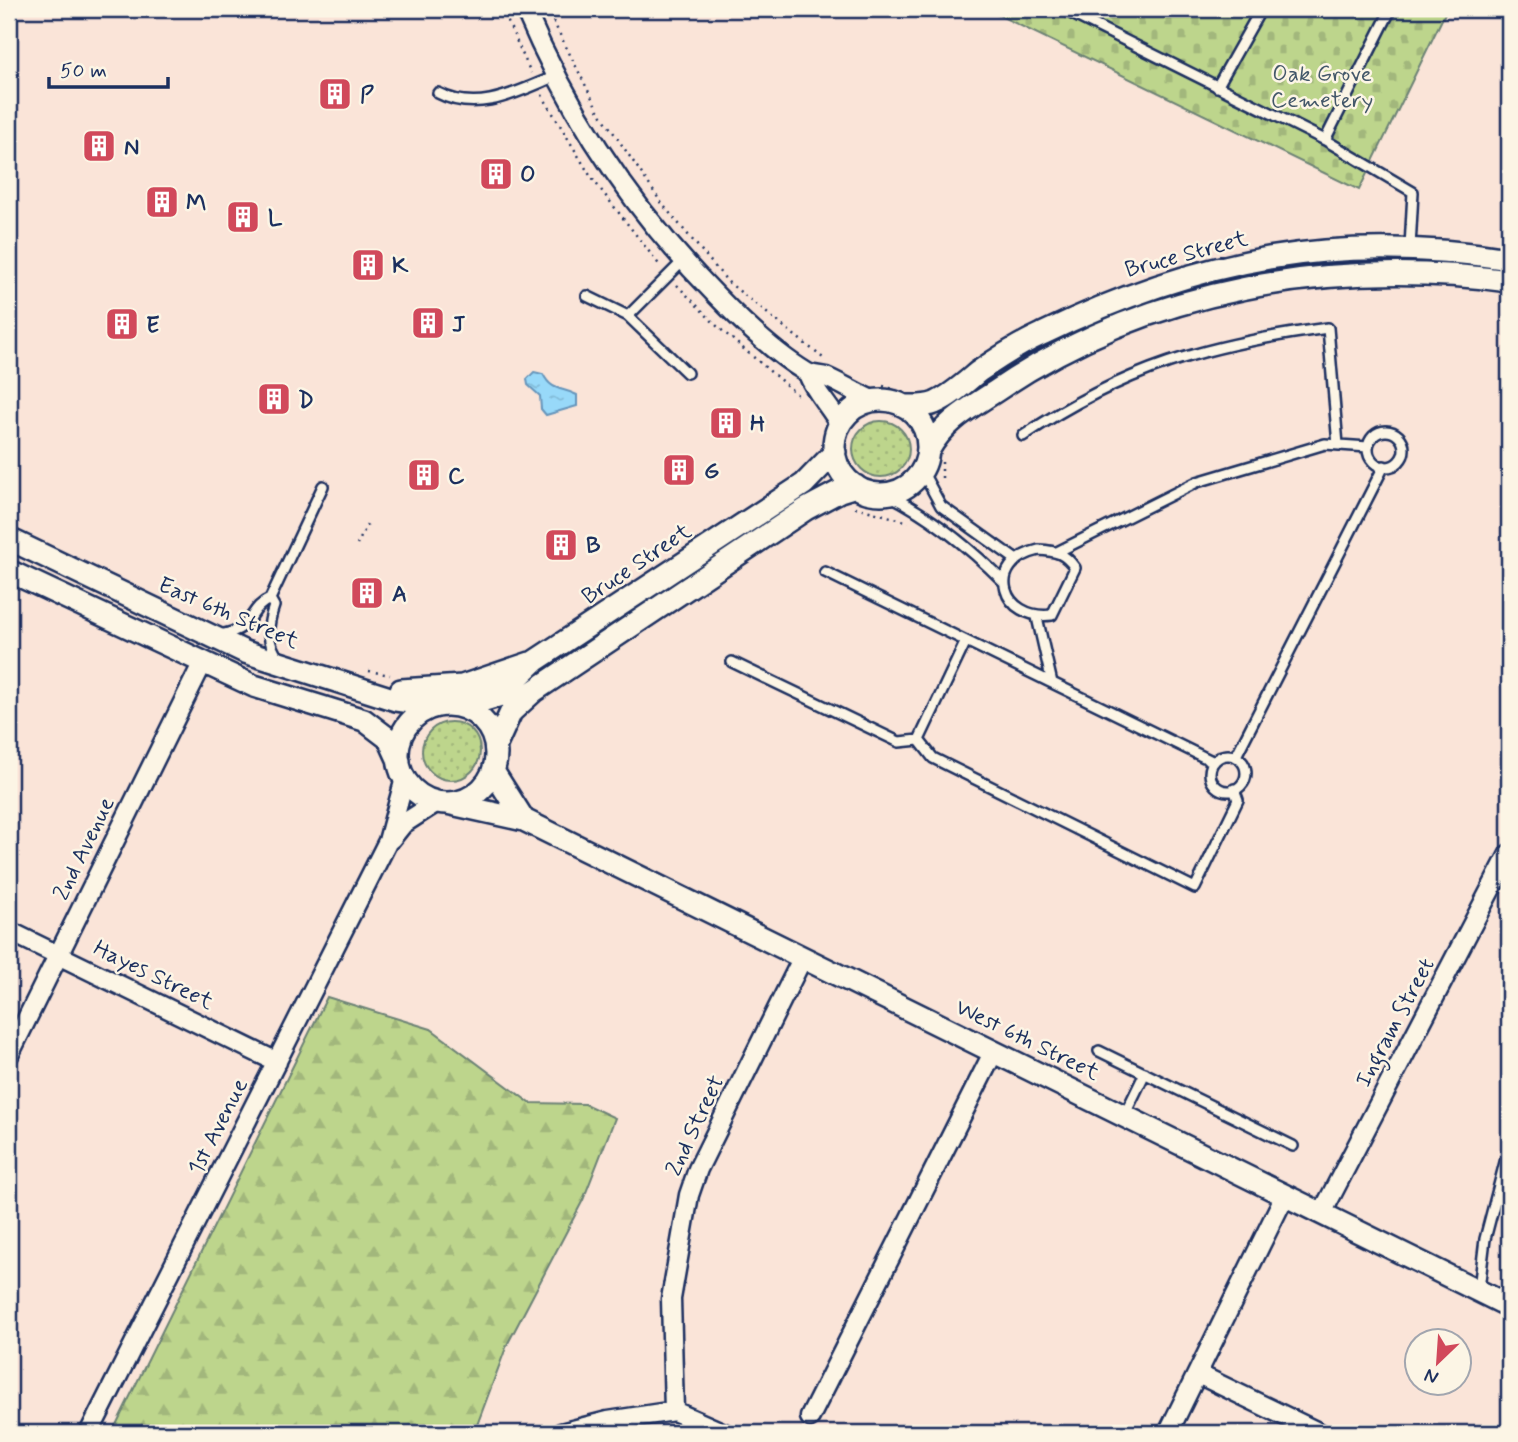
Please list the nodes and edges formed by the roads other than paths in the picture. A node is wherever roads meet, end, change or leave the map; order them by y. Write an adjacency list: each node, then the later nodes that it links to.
1 (525, 9): 5 (street)
2 (1062, 9): 6 (lane)
3 (1261, 9): 6 (lane)
4 (1391, 9): 8 (lane)
5 (556, 76): 7 (lane); 11 (street)
6 (1217, 87): 8 (lane)
7 (438, 93)
8 (1325, 140): 9 (lane)
9 (1410, 247): 10 (street, Bruce Street); 12 (street); 13 (street); 19 (street, Bruce Street)
10 (1509, 259)
11 (683, 261): 15 (lane); 17 (street)
12 (1332, 274): 13 (street, Bruce Street); 25 (street, Bruce Street)
13 (1509, 281)
14 (587, 296): 15 (lane)
15 (628, 316): 16 (lane)
16 (687, 373)
17 (808, 374): 18 (street); 20 (street)
18 (875, 393): 19 (street); 20 (street)
19 (905, 399): 25 (street)
20 (841, 425): 24 (street)
21 (1023, 436): 22 (lane)
22 (1338, 445): 23 (lane); 32 (lane)
23 (1368, 447): 26 (lane); 26 (lane)
24 (835, 452): 30 (street); 41 (street, Bruce Street)
25 (935, 456): 27 (street)
26 (1384, 467): 51 (lane)
27 (922, 471): 29 (street); 33 (lane)
28 (323, 486): 37 (lane)
29 (887, 494): 30 (street); 36 (lane)
30 (852, 496): 50 (street)
31 (9, 539): 39 (street, East 6th Street)
32 (1057, 552): 33 (lane); 38 (lane)
33 (1015, 559): 36 (lane)
34 (9, 571): 43 (street)
35 (825, 572): 40 (lane)
36 (1004, 582): 38 (lane)
37 (270, 599): 39 (lane); 44 (lane)
38 (1037, 617): 46 (lane)
39 (211, 636): 44 (street, East 6th Street)
40 (966, 641): 46 (lane); 49 (lane)
41 (535, 662): 45 (street); 48 (street, Bruce Street)
42 (732, 662): 49 (lane)
43 (202, 664): 53 (street); 61 (street, 2nd Avenue)
44 (286, 667): 45 (street, East 6th Street)
45 (358, 678): 47 (street, East 6th Street)
46 (1052, 683): 52 (lane)
47 (439, 706): 48 (street); 53 (street)
48 (462, 707): 50 (street)
49 (919, 740): 55 (lane)
50 (496, 745): 54 (street)
51 (1236, 756): 52 (lane); 55 (lane)
52 (1214, 762): 55 (lane)
53 (402, 769): 56 (street); 58 (street, 1st Avenue)
54 (493, 772): 56 (street); 57 (street)
55 (1234, 789)
56 (442, 802): 57 (street, West 6th Street); 58 (street, 1st Avenue)
57 (524, 820): 62 (street, West 6th Street)
58 (388, 841): 66 (street, 1st Avenue)
59 (1509, 853): 72 (street, Ingram Street)
60 (9, 932): 61 (street, Hayes Street)
61 (58, 954): 65 (street, 2nd Avenue); 66 (street, Hayes Street)
62 (803, 957): 63 (street, West 6th Street); 76 (street, 2nd Street)
63 (994, 1051): 68 (street, West 6th Street); 77 (street)
64 (1099, 1051): 67 (lane)
65 (9, 1055)
66 (277, 1062): 78 (street, 1st Avenue)
67 (1145, 1073): 68 (lane); 69 (lane)
68 (1124, 1116): 71 (street, West 6th Street)
69 (1293, 1146)
70 (1509, 1147): 73 (lane)
71 (1285, 1195): 72 (street, West 6th Street); 75 (street)
72 (1322, 1213): 73 (street, West 6th Street)
73 (1479, 1291): 74 (street, West 6th Street)
74 (1509, 1306)
75 (1198, 1374): 81 (street); 82 (street)
76 (674, 1411): 79 (street); 80 (street)
77 (810, 1417)
78 (89, 1433)
79 (561, 1433)
80 (724, 1433)
81 (1168, 1433)
82 (1320, 1433)

